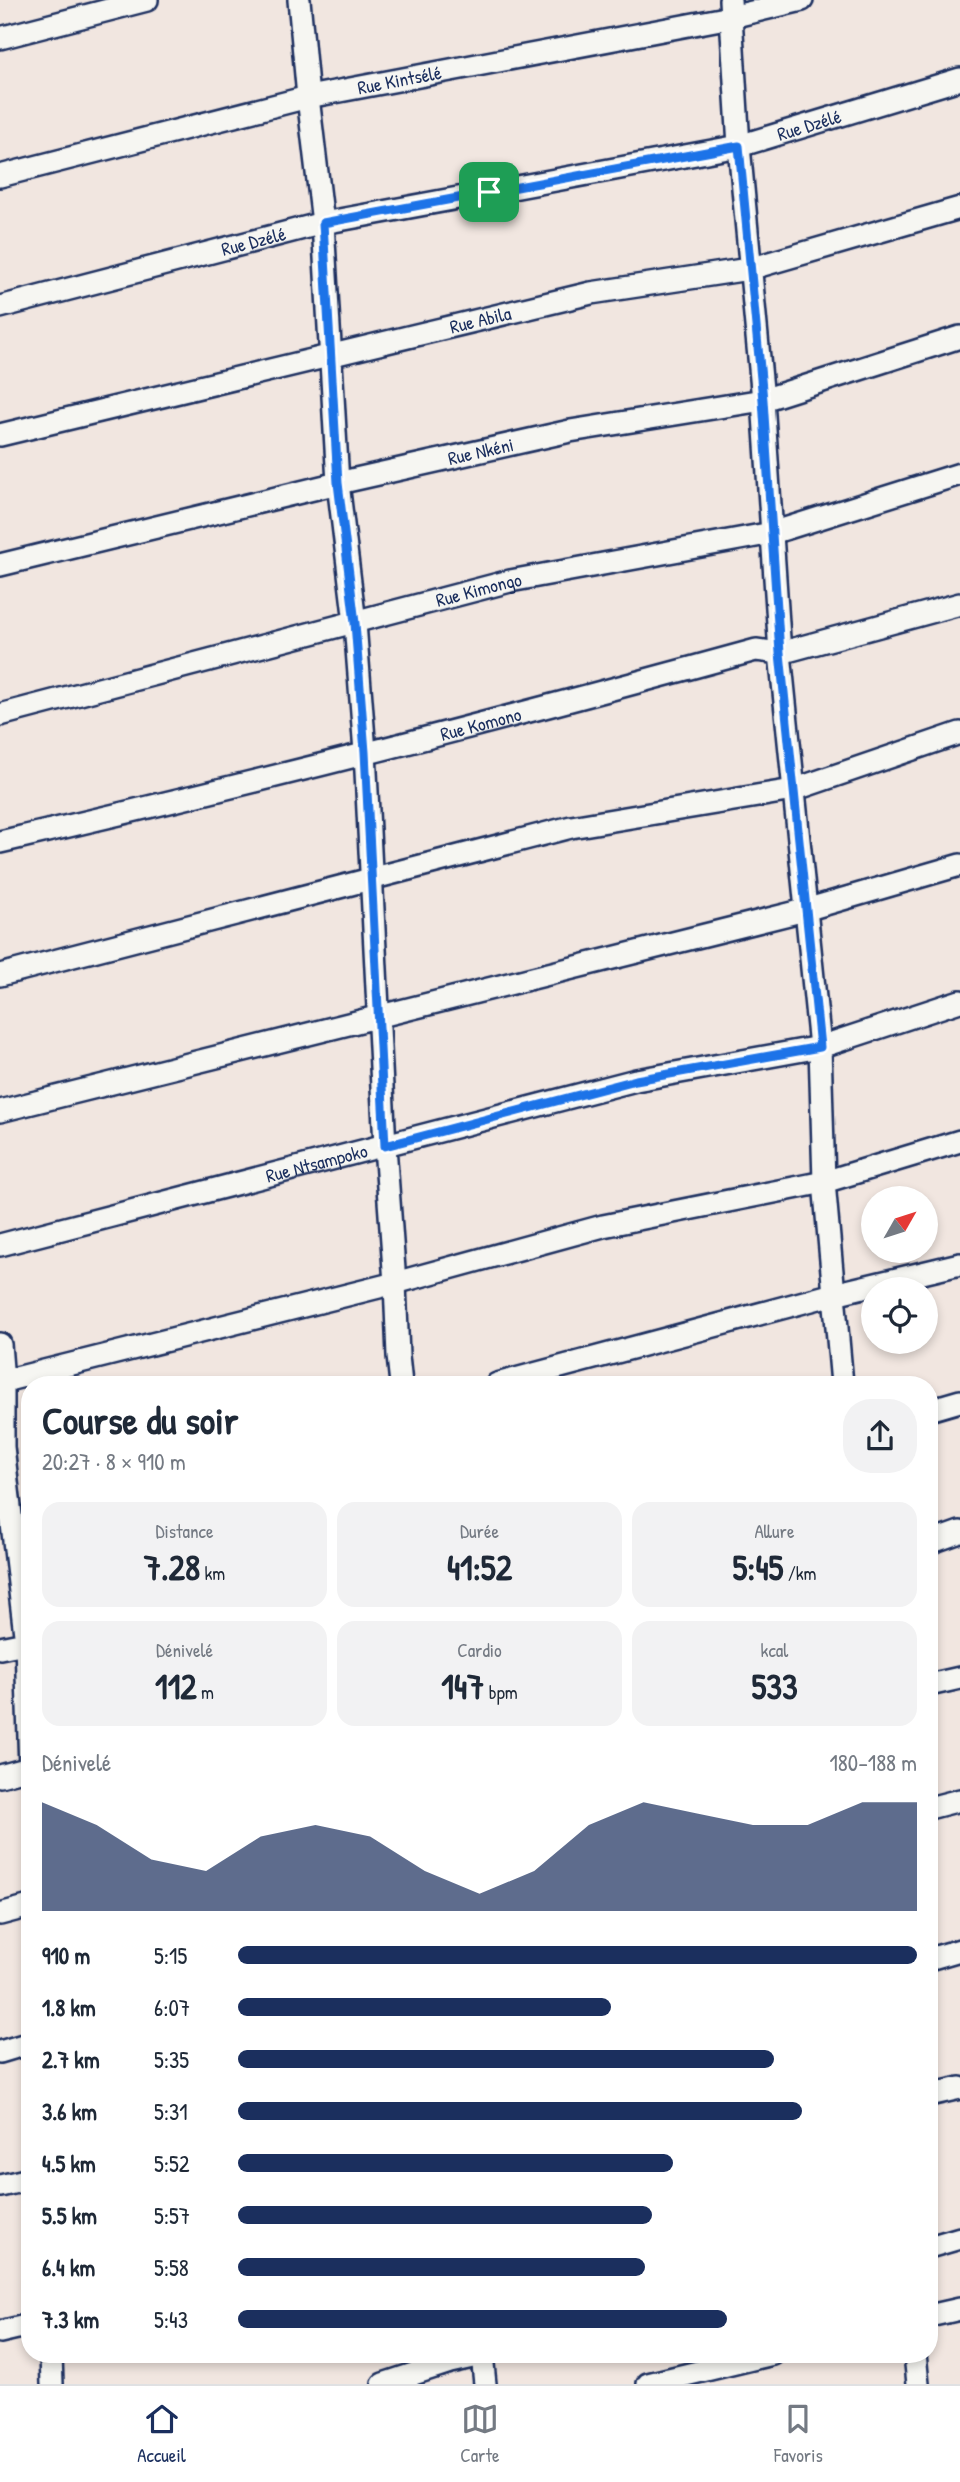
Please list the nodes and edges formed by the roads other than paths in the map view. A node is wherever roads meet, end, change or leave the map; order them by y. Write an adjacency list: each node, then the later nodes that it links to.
1 (147, 0): 5 (street)
2 (299, 0): 7 (street)
3 (802, 0): 4 (street, Rue Kintsélé)
4 (731, 8): 7 (street, Rue Kintsélé); 8 (street)
5 (0, 38)
6 (960, 79): 8 (street, Rue Dzélé)
7 (308, 97): 9 (street, Rue Kintsélé); 11 (street)
8 (739, 146): 11 (street, Rue Dzélé); 12 (street)
9 (0, 176)
10 (960, 208): 12 (street, Rue Abila)
11 (323, 223): 13 (street, Rue Dzélé); 15 (street)
12 (749, 270): 15 (street, Rue Abila); 16 (street)
13 (0, 307)
14 (960, 337): 16 (street, Rue Nkéni)
15 (330, 354): 17 (street, Rue Abila); 19 (street)
16 (763, 400): 19 (street, Rue Nkéni); 20 (street)
17 (0, 435)
18 (960, 474): 20 (street, Rue Kimongo)
19 (338, 483): 21 (street, Rue Nkéni); 23 (street)
20 (772, 533): 23 (street, Rue Kimongo); 24 (street)
21 (0, 565)
22 (960, 604): 24 (street, Rue Komono)
23 (355, 623): 25 (street, Rue Kimongo); 27 (street)
24 (780, 653): 27 (street, Rue Komono); 28 (street)
25 (0, 715)
26 (960, 733): 28 (street)
27 (365, 752): 29 (street, Rue Komono); 31 (street)
28 (793, 790): 31 (street); 32 (street)
29 (0, 842)
30 (960, 865): 32 (street)
31 (370, 878): 33 (street); 35 (street)
32 (805, 910): 35 (street); 36 (street)
33 (0, 975)
34 (960, 1001): 36 (street, Rue Ntsampoko)
35 (379, 1018): 37 (street); 39 (street)
36 (820, 1047): 39 (street, Rue Ntsampoko); 40 (street)
37 (0, 1111)
38 (960, 1141): 40 (street)
39 (385, 1146): 41 (street, Rue Ntsampoko); 43 (street)
40 (824, 1182): 43 (street); 44 (street)
41 (0, 1245)
42 (960, 1264): 44 (street)
43 (395, 1283): 47 (street); 48 (street)
44 (834, 1294): 49 (street); 50 (street)
45 (0, 1344): 51 (street)
46 (21, 1376): 51 (street)
47 (21, 1376)
48 (400, 1376)
49 (527, 1376)
50 (841, 1376)
51 (1, 1381): 54 (street)
52 (960, 1401): 53 (street)
53 (938, 1407)
54 (13, 1509): 57 (street)
55 (960, 1532): 56 (street)
56 (938, 1540)
57 (21, 1580)
58 (21, 1644): 59 (street)
59 (0, 1648)
60 (960, 1678): 61 (street)
61 (938, 1683)
62 (21, 1770): 63 (street)
63 (0, 1776)
64 (960, 1800): 65 (street)
65 (938, 1806)
66 (21, 1908): 67 (street)
67 (0, 1914)
68 (960, 1950): 69 (street)
69 (938, 1956)
70 (21, 2046): 71 (street)
71 (0, 2052)
72 (960, 2088): 73 (street)
73 (938, 2093)
74 (21, 2181): 75 (street)
75 (0, 2186)
76 (960, 2238): 77 (street)
77 (938, 2244)
78 (960, 2309): 79 (street)
79 (938, 2314)
80 (21, 2327): 81 (street)
81 (0, 2332)
82 (51, 2363): 87 (street)
83 (447, 2363): 88 (street)
84 (484, 2363): 89 (street)
85 (736, 2363): 90 (street)
86 (916, 2363): 91 (street)
87 (52, 2384)
88 (383, 2384)
89 (485, 2384)
90 (648, 2384)
91 (918, 2384)

